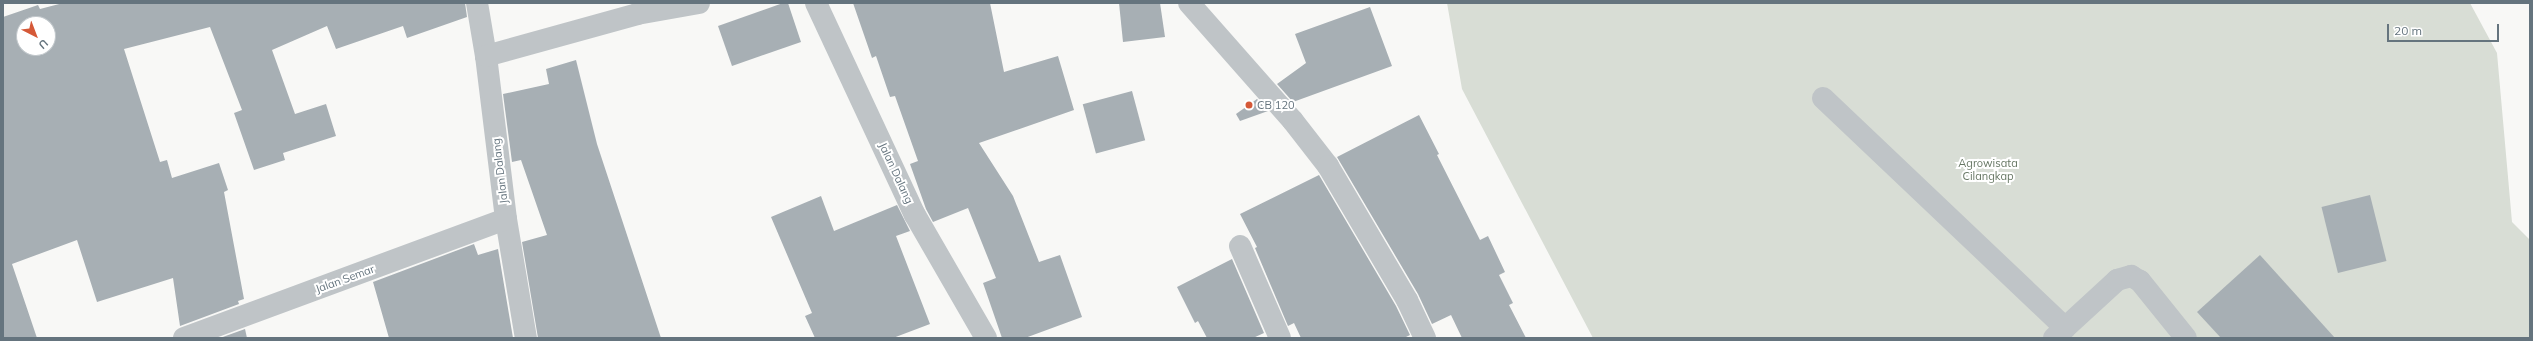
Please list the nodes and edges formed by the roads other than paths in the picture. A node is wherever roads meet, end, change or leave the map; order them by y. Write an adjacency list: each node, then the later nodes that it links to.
1 (477, 3): 5 (street, Jalan Dalang)
2 (699, 3): 5 (street)
3 (816, 3): 12 (street, Jalan Dalang)
4 (1189, 3): 14 (street)
5 (486, 56): 7 (street, Jalan Dalang)
6 (1823, 98): 9 (street)
7 (506, 219): 10 (street, Jalan Semar); 11 (street, Jalan Dalang)
8 (1240, 246): 13 (street)
9 (2060, 333): 15 (street)
10 (184, 338)
11 (526, 338)
12 (986, 338)
13 (1280, 338)
14 (1425, 338)
15 (2186, 338)

